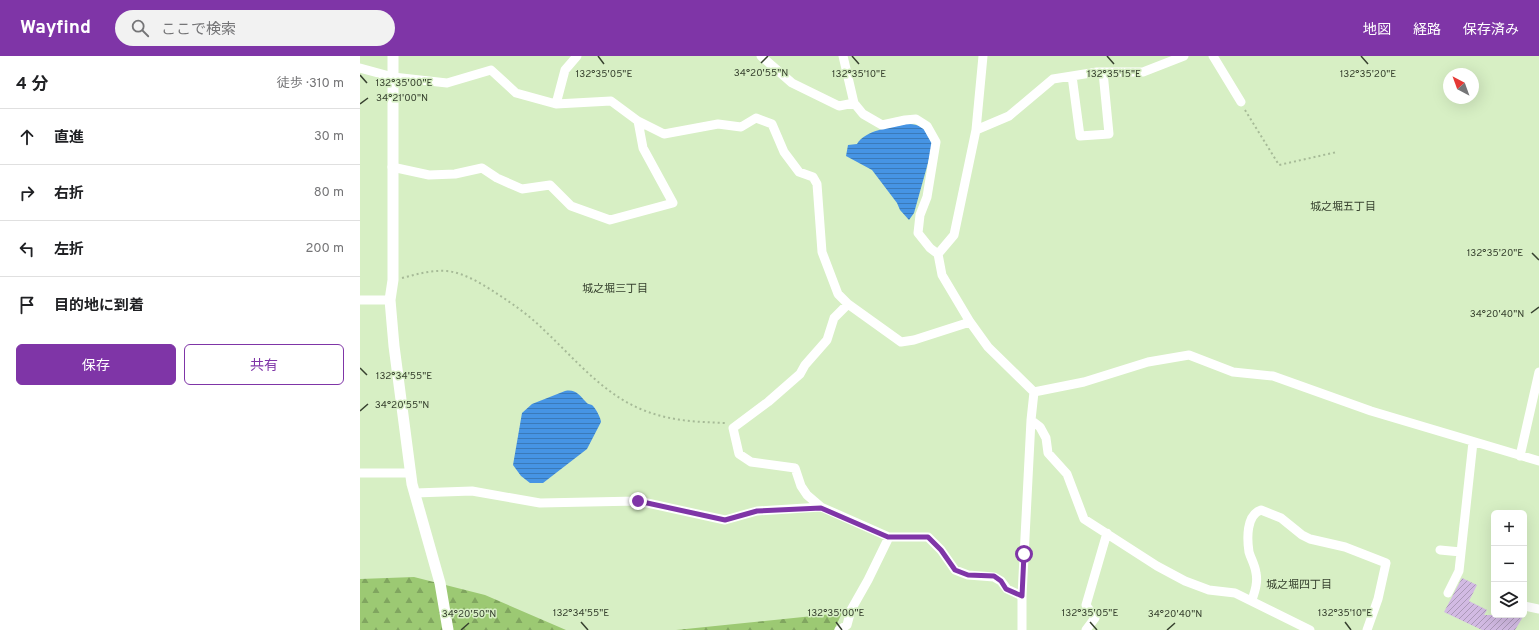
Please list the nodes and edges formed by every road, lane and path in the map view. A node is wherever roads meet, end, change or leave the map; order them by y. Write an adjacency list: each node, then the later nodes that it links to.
1 (392, 56): 11 (street)
2 (577, 56): 14 (street)
3 (761, 56): 13 (street)
4 (843, 56): 13 (street)
5 (983, 56): 16 (street)
6 (1184, 56): 9 (street)
7 (1213, 56): 12 (street)
8 (360, 68): 11 (street)
9 (1104, 72): 10 (street); 10 (street)
10 (1072, 76): 16 (street)
11 (393, 77): 14 (street); 18 (street)
12 (1241, 102): 17 (path)
13 (854, 103): 19 (street)
14 (556, 104): 15 (street)
15 (638, 121): 18 (street); 23 (street)
16 (976, 130): 19 (street)
17 (1337, 152)
18 (392, 167): 20 (street)
19 (938, 254): 24 (street)
20 (393, 280): 22 (street); 29 (path)
21 (360, 300): 22 (street)
22 (390, 300): 34 (street)
23 (848, 304): 24 (street); 29 (street)
24 (970, 322): 26 (street)
25 (1539, 372): 27 (street)
26 (1034, 392): 28 (street); 30 (street)
27 (1537, 394): 31 (street)
28 (1031, 420): 37 (street); 42 (street)
29 (733, 428): 36 (street)
30 (1473, 442): 31 (street); 40 (street)
31 (1520, 456): 32 (street)
32 (1539, 461)
33 (360, 473): 34 (street)
34 (411, 473): 35 (street)
35 (415, 493): 36 (street); 46 (street)
36 (821, 508): 38 (street)
37 (1107, 533): 43 (street); 49 (street)
38 (888, 537): 42 (street); 47 (street)
39 (1440, 550): 40 (street)
40 (1462, 552): 41 (street)
41 (1448, 592)
42 (1022, 596): 48 (street)
43 (1252, 600): 50 (street); 51 (street)
44 (1527, 607): 45 (street)
45 (1539, 609)
46 (448, 630)
47 (839, 630)
48 (1022, 630)
49 (1086, 630)
50 (1310, 630)
51 (1366, 630)

